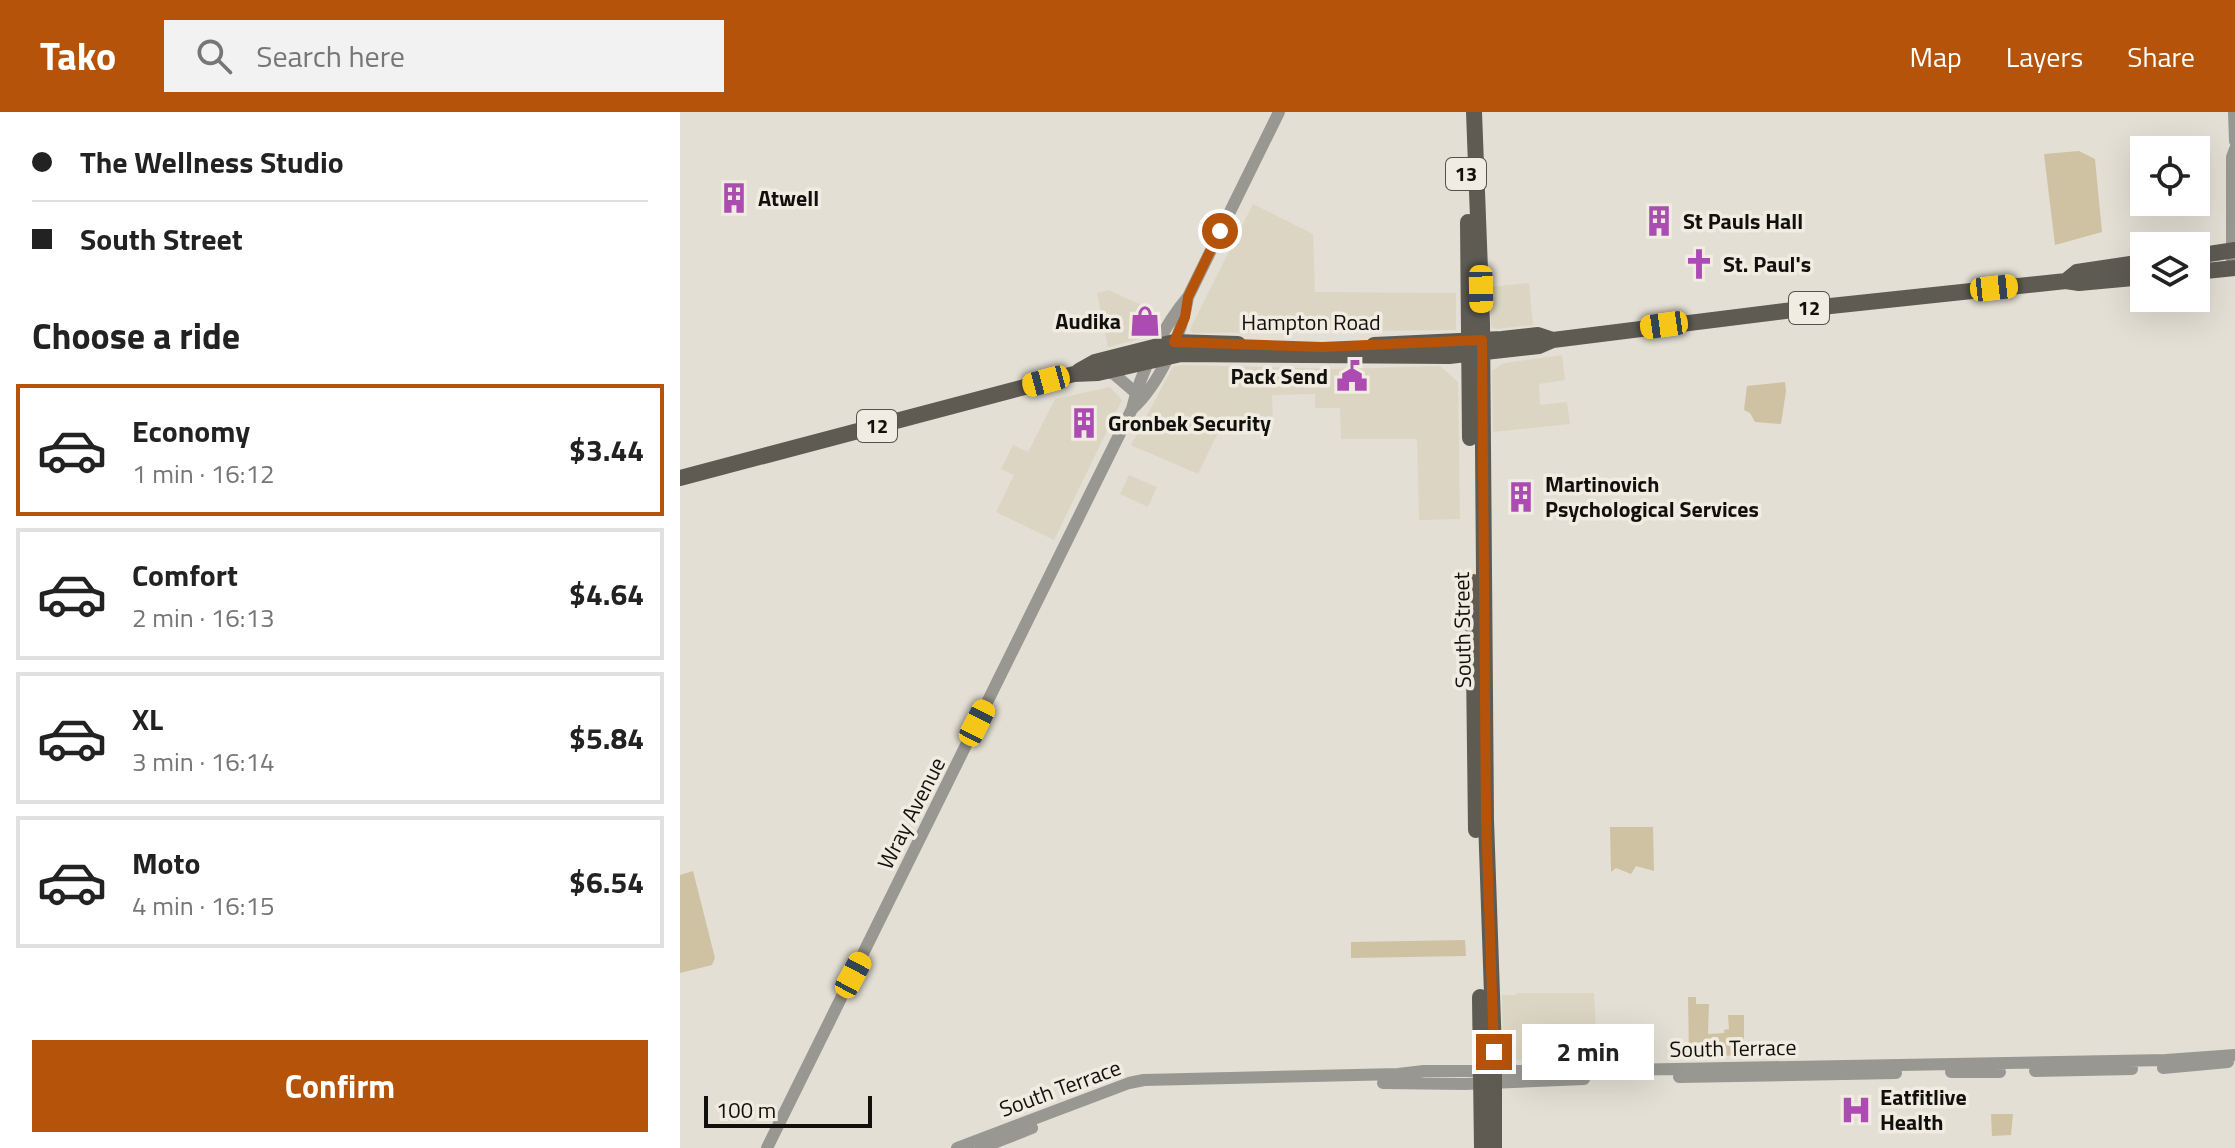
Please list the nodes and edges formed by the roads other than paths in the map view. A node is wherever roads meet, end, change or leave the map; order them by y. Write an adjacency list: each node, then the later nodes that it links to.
1 (1279, 112): 14 (street, Wray Avenue)
2 (1465, 112): 13 (main road, South Street / 13)
3 (1474, 112): 13 (main road, South Street / 13)
4 (2234, 112): 5 (street)
5 (2235, 141)
6 (2235, 149): 8 (street)
7 (2210, 257): 8 (main road)
8 (2233, 259): 10 (main road)
9 (2130, 264): 12 (main road, Hampton Road / 12)
10 (2210, 267)
11 (2130, 278): 12 (main road, Hampton Road / 12)
12 (2066, 281): 13 (main road, Hampton Road / 12)
13 (1475, 348): 14 (main road, Hampton Road / 12); 21 (main road, South Street / 13)
14 (1163, 351): 15 (main road, Hampton Road / 12); 16 (main road, Hampton Road / 12); 17 (street, Wray Avenue); 18 (street, Wray Avenue)
15 (1105, 371): 16 (main road, Hampton Road / 12); 17 (street)
16 (1074, 374): 19 (main road, Hampton Road / 12)
17 (1136, 393): 18 (street, Wray Avenue)
18 (1132, 409): 22 (street, Wray Avenue)
19 (680, 478)
20 (2235, 1058): 21 (street, South Terrace)
21 (1488, 1077): 23 (street, South Terrace); 24 (street, South Terrace); 25 (main road, South Street / 13); 26 (main road, South Street / 13)
22 (767, 1148)
23 (957, 1148)
24 (981, 1148)
25 (1482, 1148)
26 (1494, 1148)

